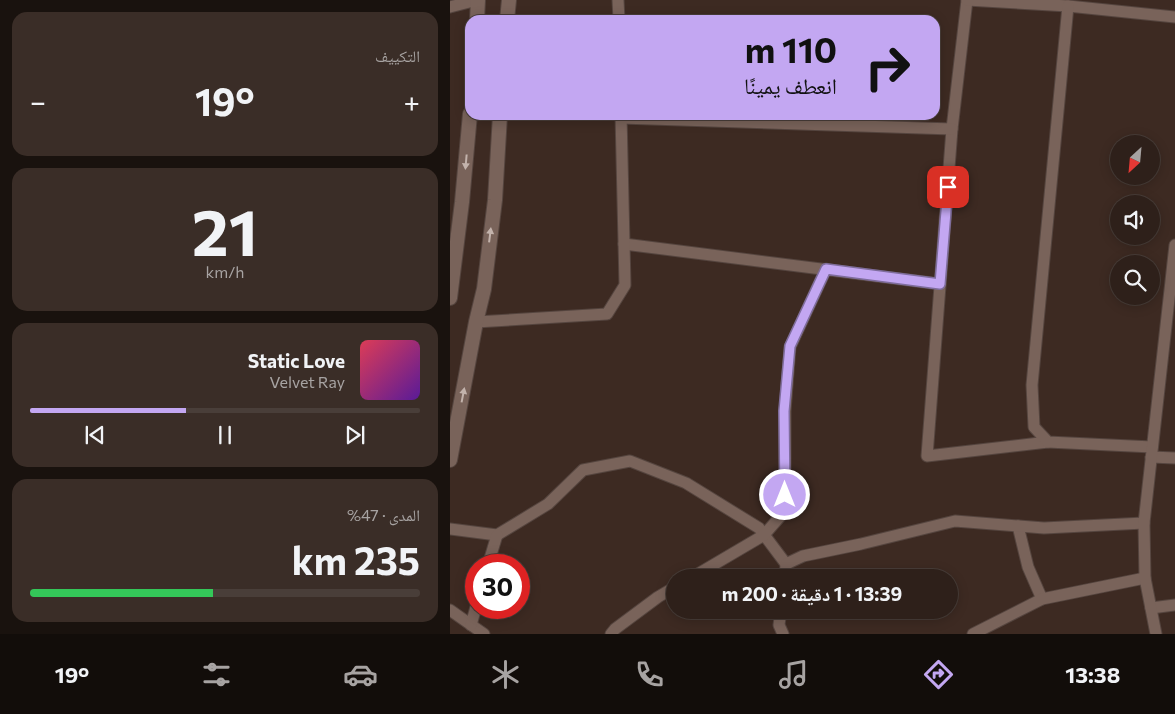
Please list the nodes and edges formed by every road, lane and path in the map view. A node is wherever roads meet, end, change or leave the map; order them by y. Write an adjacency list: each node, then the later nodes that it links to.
1 (478, 0): 6 (street); 7 (street)
2 (509, 0): 8 (street)
3 (618, 0): 9 (street)
4 (967, 0): 5 (street); 15 (street)
5 (1068, 6): 10 (street); 23 (street)
6 (450, 7)
7 (477, 15)
8 (508, 15)
9 (619, 15)
10 (1175, 17)
11 (469, 120): 21 (street, one-way to 21)
12 (500, 120): 22 (street, one-way to 12)
13 (621, 120): 16 (street)
14 (723, 120): 15 (street)
15 (952, 129): 20 (street)
16 (624, 244): 19 (street); 22 (street)
17 (1175, 244): 18 (street)
18 (1174, 259): 24 (street)
19 (826, 269): 20 (street); 31 (street)
20 (940, 284): 23 (street)
21 (450, 298)
22 (476, 322): 26 (street, one-way to 22)
23 (1048, 442): 24 (street)
24 (1152, 452): 25 (street); 27 (street)
25 (1175, 458)
26 (450, 460)
27 (1144, 523): 28 (street); 36 (street)
28 (1018, 526): 33 (street); 38 (street)
29 (450, 529): 30 (street)
30 (497, 535): 31 (street); 32 (street)
31 (764, 535): 33 (street); 34 (street)
32 (491, 554)
33 (786, 564): 35 (street)
34 (706, 569)
35 (785, 569)
36 (1145, 578): 38 (street); 40 (street)
37 (666, 592): 46 (street)
38 (1042, 599): 48 (street)
39 (1175, 605): 40 (street)
40 (1151, 608): 49 (street)
41 (450, 610): 44 (street)
42 (473, 619): 44 (street)
43 (780, 619): 47 (street)
44 (471, 625): 45 (street)
45 (484, 634)
46 (611, 634)
47 (783, 634)
48 (973, 634)
49 (1156, 634)

